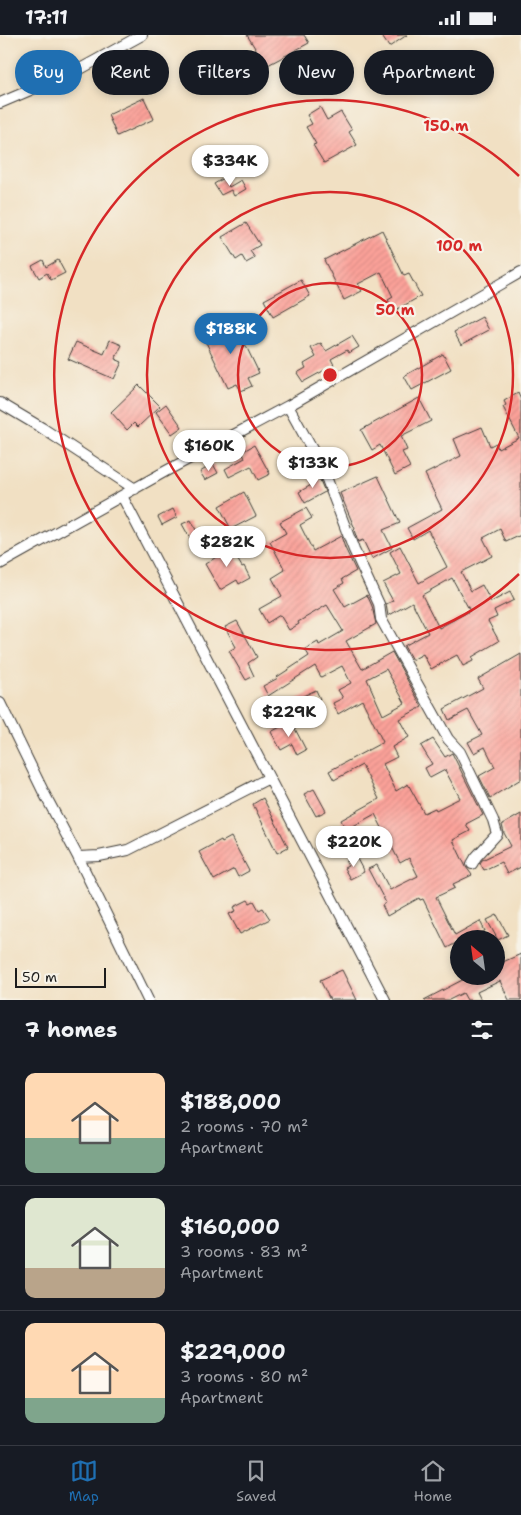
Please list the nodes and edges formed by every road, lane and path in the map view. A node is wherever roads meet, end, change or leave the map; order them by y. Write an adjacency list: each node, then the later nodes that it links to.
1 (142, 35): 2 (street)
2 (0, 103)
3 (521, 272): 5 (street)
4 (0, 403): 6 (street)
5 (288, 406): 6 (street); 12 (street)
6 (135, 489): 7 (street)
7 (122, 496): 8 (street); 10 (street)
8 (0, 564)
9 (0, 703): 11 (street)
10 (269, 778): 11 (street); 14 (street)
11 (78, 857): 13 (street)
12 (472, 864)
13 (148, 1000)
14 (385, 1000)

